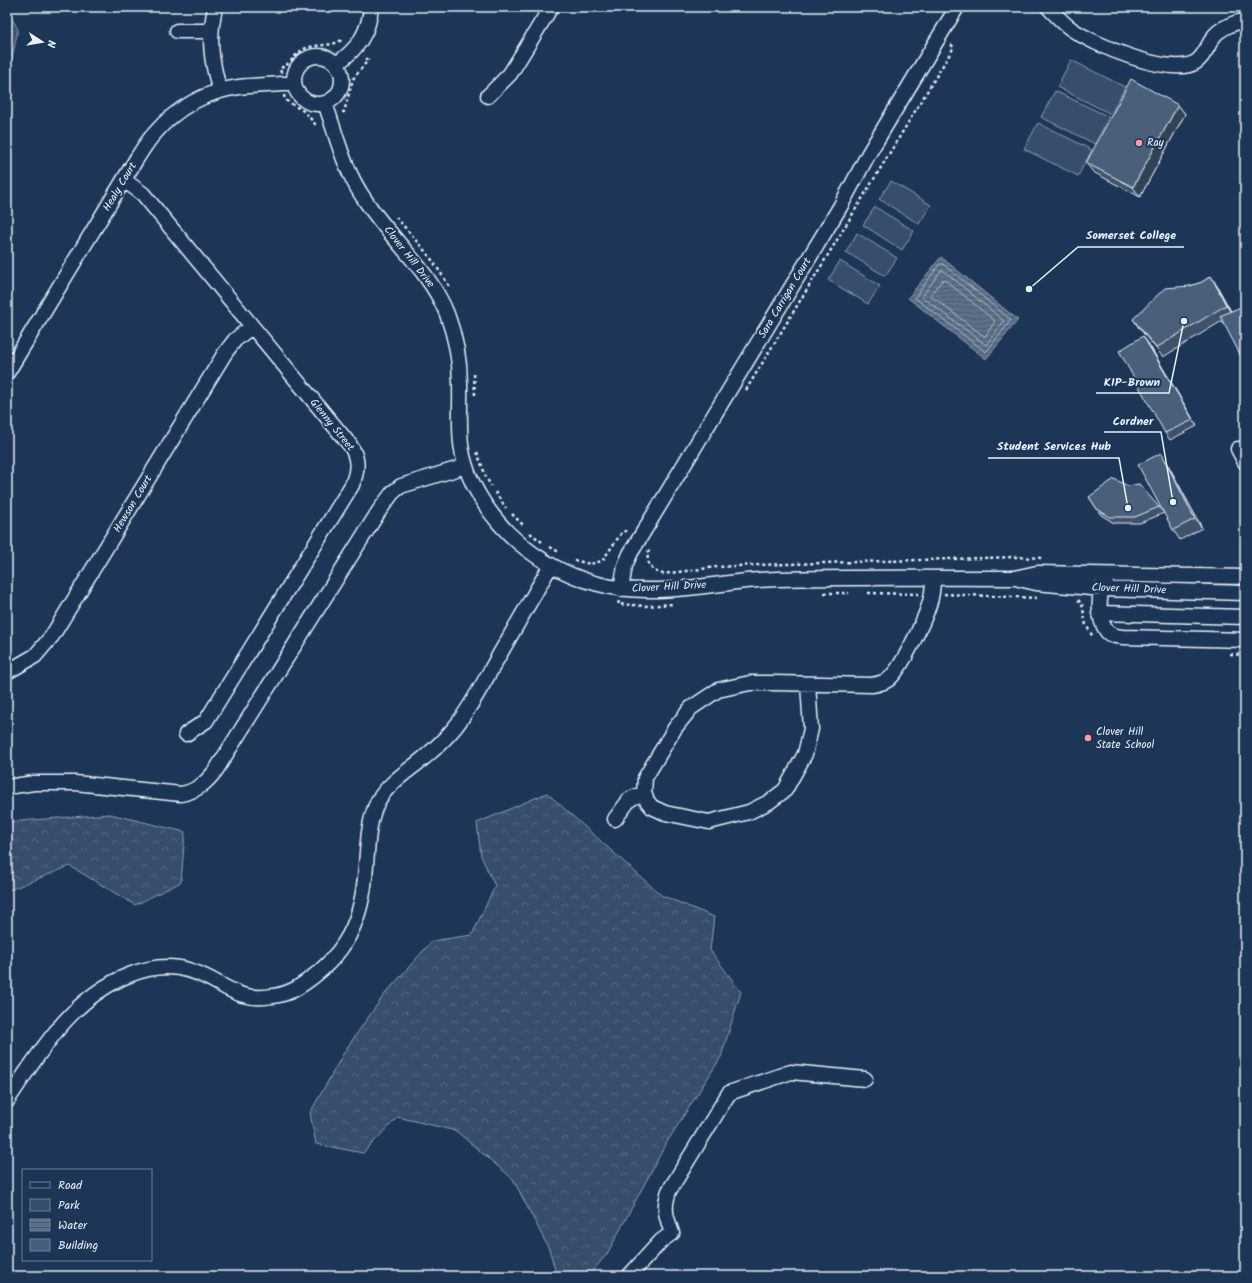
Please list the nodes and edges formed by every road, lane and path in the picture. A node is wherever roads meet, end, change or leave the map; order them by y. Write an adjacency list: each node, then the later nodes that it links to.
1 (371, 7): 12 (street)
2 (551, 7): 17 (street)
3 (956, 7): 9 (street, Sara Carrigan Court)
4 (1048, 7): 6 (street)
5 (215, 8): 8 (street)
6 (1245, 21)
7 (177, 31): 8 (street)
8 (210, 32): 15 (street)
9 (939, 37): 24 (path); 35 (street, Sara Carrigan Court)
10 (345, 38): 13 (path)
11 (364, 56): 19 (path)
12 (336, 64): 14 (street); 18 (street)
13 (281, 75)
14 (294, 83): 15 (street, Healy Court); 18 (street)
15 (220, 91): 21 (street, Healy Court)
16 (284, 93): 20 (path)
17 (488, 96)
18 (325, 103): 27 (street, Clover Hill Drive)
19 (339, 112)
20 (320, 122)
21 (124, 180): 22 (street, Glenny Street); 23 (street, Healy Court)
22 (251, 327): 41 (street, Hewson Court); 43 (street, Glenny Street)
23 (7, 373)
24 (743, 395)
25 (1238, 449): 26 (street)
26 (1245, 462)
27 (466, 466): 30 (street, Clover Hill Drive); 44 (street)
28 (651, 546): 29 (path)
29 (1051, 559)
30 (551, 565): 35 (street, Clover Hill Drive); 48 (street)
31 (1113, 574): 32 (street, Clover Hill Drive); 34 (street, Clover Hill Drive); 36 (street)
32 (1245, 577)
33 (933, 578): 34 (street, Clover Hill Drive); 35 (street, Clover Hill Drive); 42 (street)
34 (1014, 578): 36 (street, Clover Hill Drive)
35 (621, 589)
36 (1102, 589): 37 (street, Clover Hill Drive); 38 (street)
37 (1245, 593)
38 (1099, 613): 39 (street); 40 (street)
39 (1245, 617)
40 (1245, 640)
41 (7, 672)
42 (808, 684): 45 (street); 45 (street)
43 (186, 734)
44 (7, 787)
45 (644, 793): 46 (street)
46 (615, 819)
47 (865, 1079): 49 (street)
48 (7, 1101)
49 (629, 1276)

